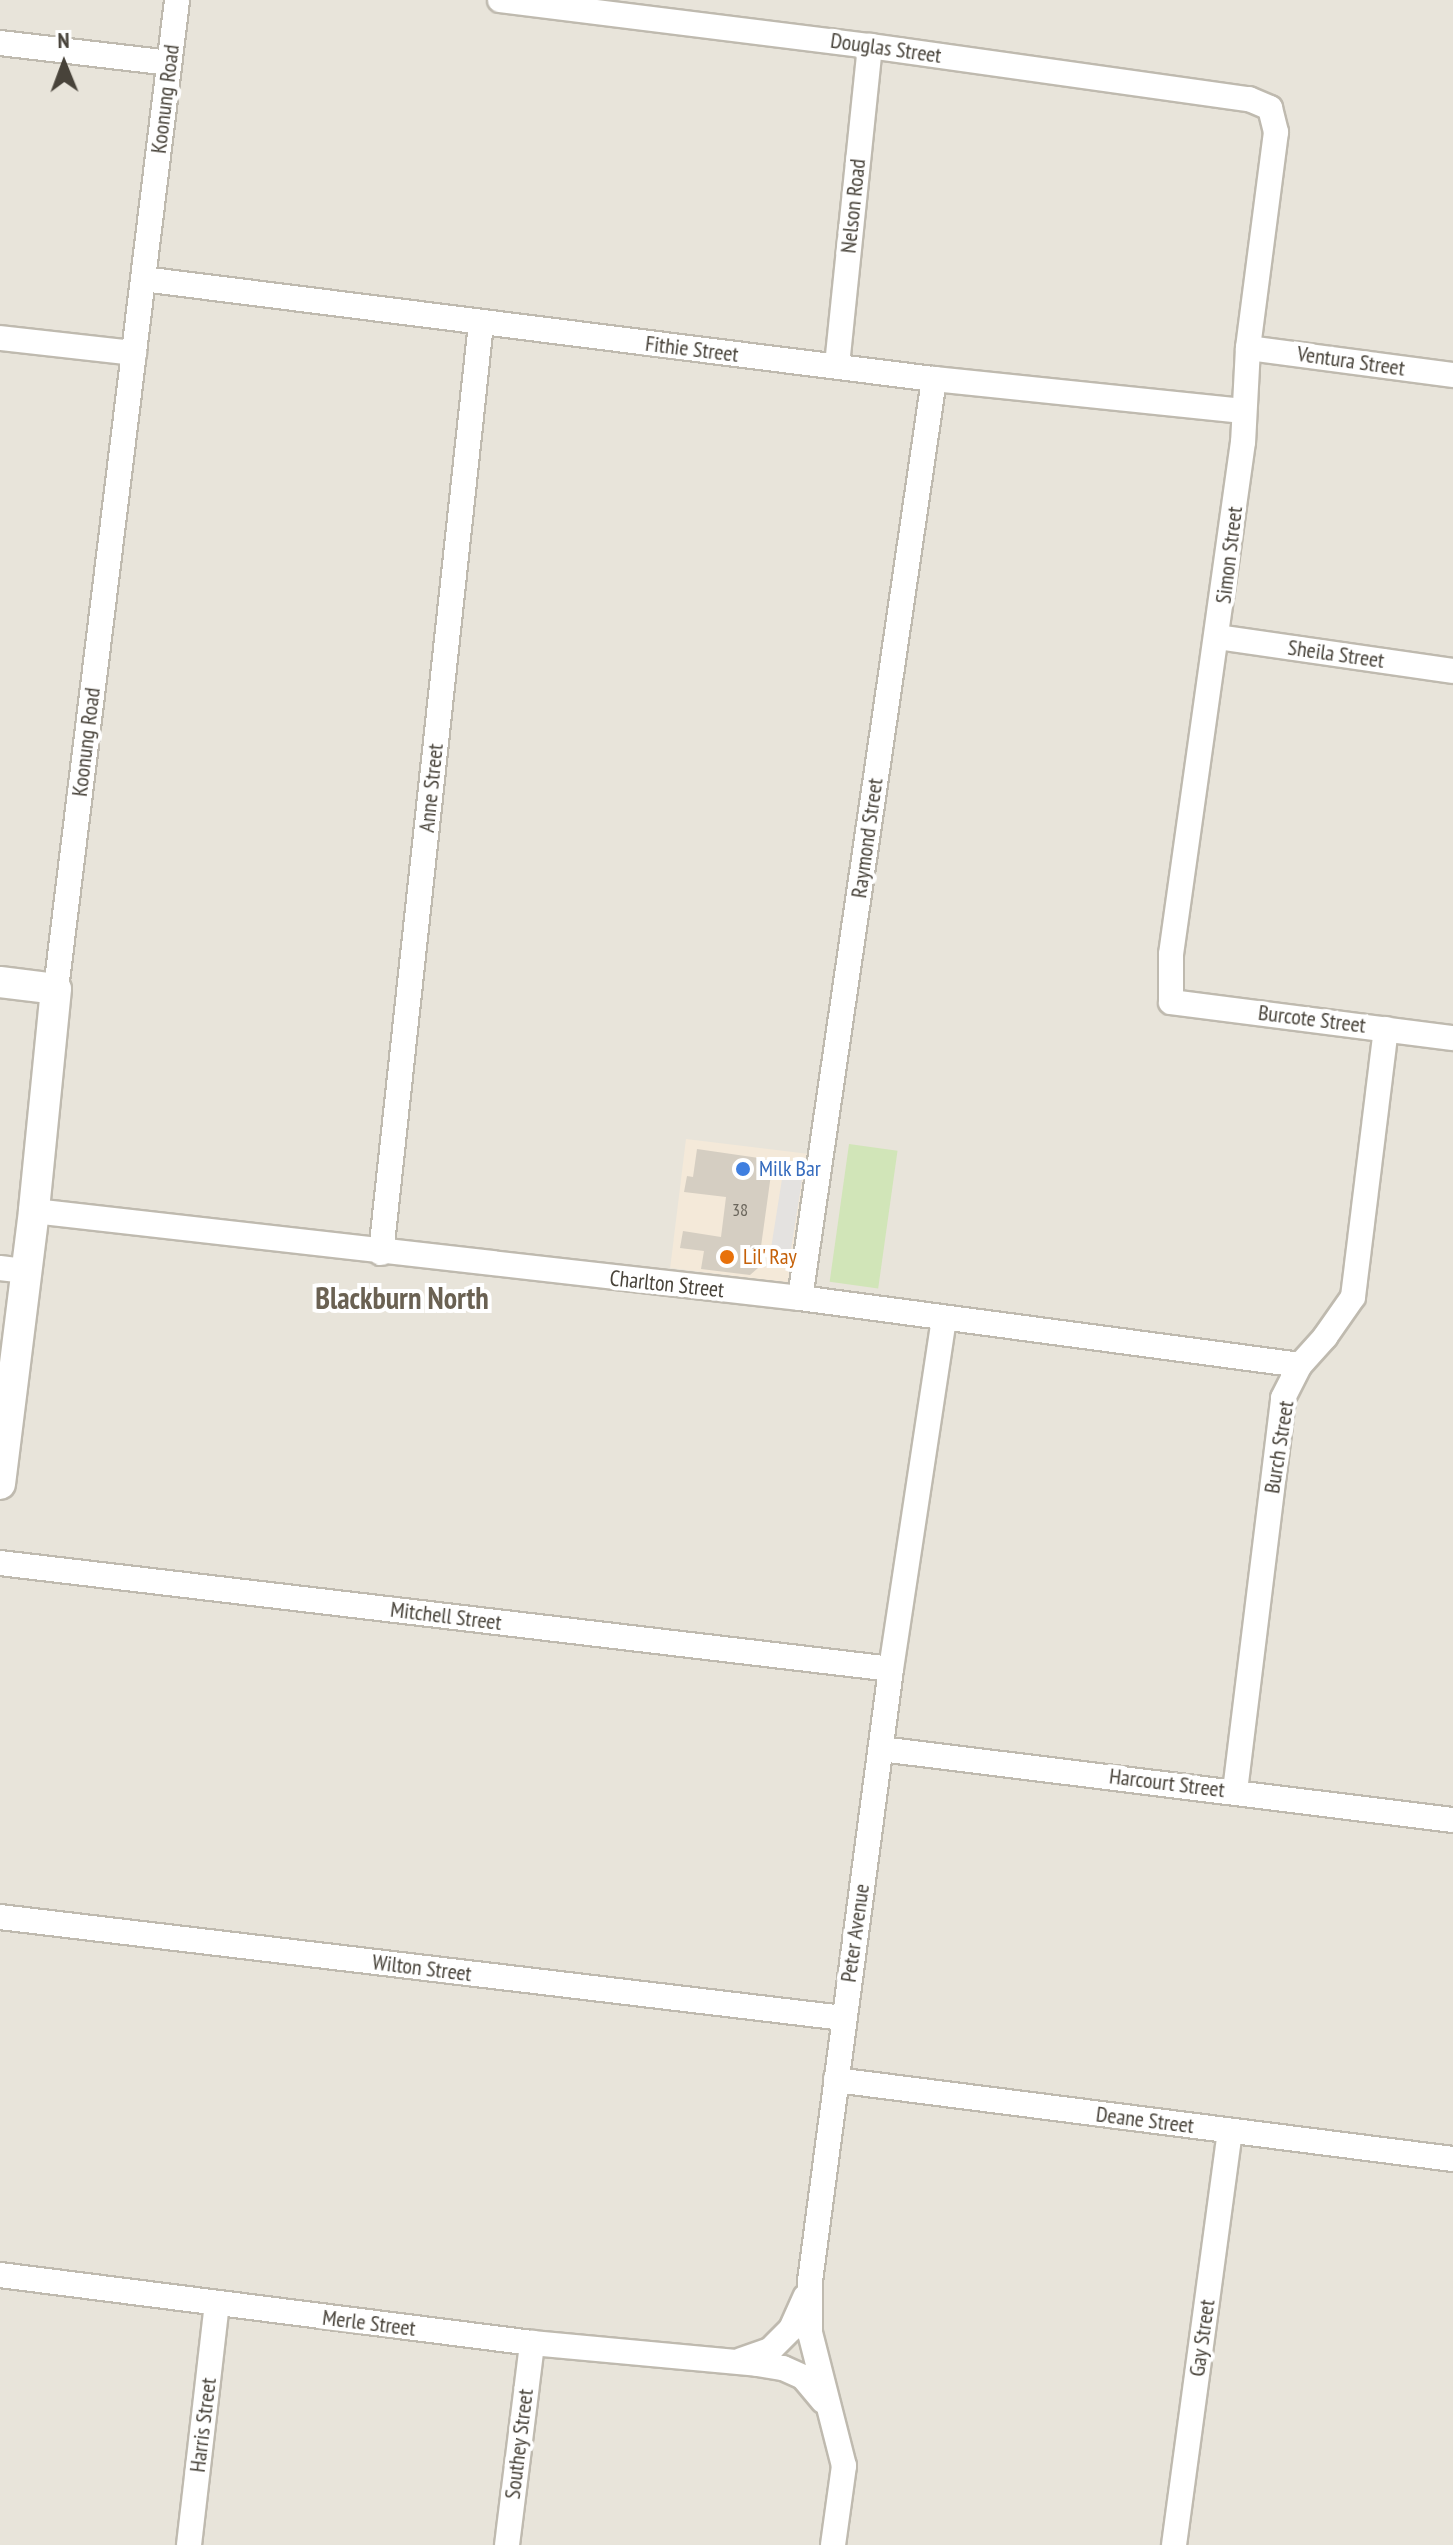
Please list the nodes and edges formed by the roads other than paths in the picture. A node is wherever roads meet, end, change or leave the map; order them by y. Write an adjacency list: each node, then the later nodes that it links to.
1 (177, 0): 5 (street, Koonung Road)
2 (500, 0): 4 (street, Douglas Street)
3 (0, 43): 5 (street)
4 (870, 46): 6 (street, Douglas Street); 12 (street, Nelson Road)
5 (169, 63): 7 (street, Koonung Road)
6 (1270, 108): 10 (street, Simon Street)
7 (143, 279): 8 (street, Fithie Street); 11 (street, Koonung Road)
8 (481, 324): 12 (street, Fithie Street); 24 (street, Anne Street)
9 (0, 338): 11 (street)
10 (1248, 348): 13 (street, Ventura Street); 15 (street, Simon Street)
11 (134, 353): 19 (street, Koonung Road)
12 (837, 365): 14 (street, Fithie Street)
13 (1453, 375)
14 (934, 379): 15 (street, Fithie Street); 26 (street, Raymond Street)
15 (1243, 411): 16 (street, Simon Street)
16 (1218, 637): 17 (street, Sheila Street); 20 (street, Simon Street)
17 (1453, 671)
18 (0, 982): 19 (street)
19 (56, 989): 23 (street, Koonung Road)
20 (1171, 1002): 21 (street, Burcote Street)
21 (1386, 1029): 22 (street, Burcote Street); 28 (street, Burch Street)
22 (1453, 1038)
23 (34, 1211): 24 (street, Charlton Street); 25 (street, Koonung Road)
24 (381, 1253): 26 (street, Charlton Street)
25 (13, 1270): 29 (street, Koonung Road)
26 (800, 1298): 27 (street, Charlton Street)
27 (944, 1319): 28 (street, Charlton Street); 31 (street, Peter Avenue)
28 (1300, 1365): 33 (street, Burch Street)
29 (0, 1484)
30 (0, 1563): 31 (street, Mitchell Street)
31 (891, 1669): 32 (street, Peter Avenue)
32 (881, 1749): 33 (street, Harcourt Street); 36 (street, Peter Avenue)
33 (1235, 1791): 34 (street, Harcourt Street)
34 (1453, 1820)
35 (0, 1917): 36 (street, Wilton Street)
36 (843, 2018): 37 (street, Peter Avenue)
37 (836, 2080): 38 (street, Deane Street); 41 (street, Peter Avenue)
38 (1230, 2131): 39 (street, Deane Street); 49 (street, Gay Street)
39 (1453, 2159)
40 (0, 2275): 42 (street, Merle Street)
41 (810, 2281): 44 (street, Merle Street); 45 (street, Peter Avenue)
42 (217, 2304): 43 (street, Merle Street); 46 (street, Harris Street)
43 (532, 2343): 44 (street, Merle Street); 47 (street, Southey Street)
44 (739, 2361): 45 (street, Merle Street)
45 (827, 2406): 48 (street, Peter Avenue)
46 (189, 2545)
47 (507, 2545)
48 (833, 2545)
49 (1174, 2545)

